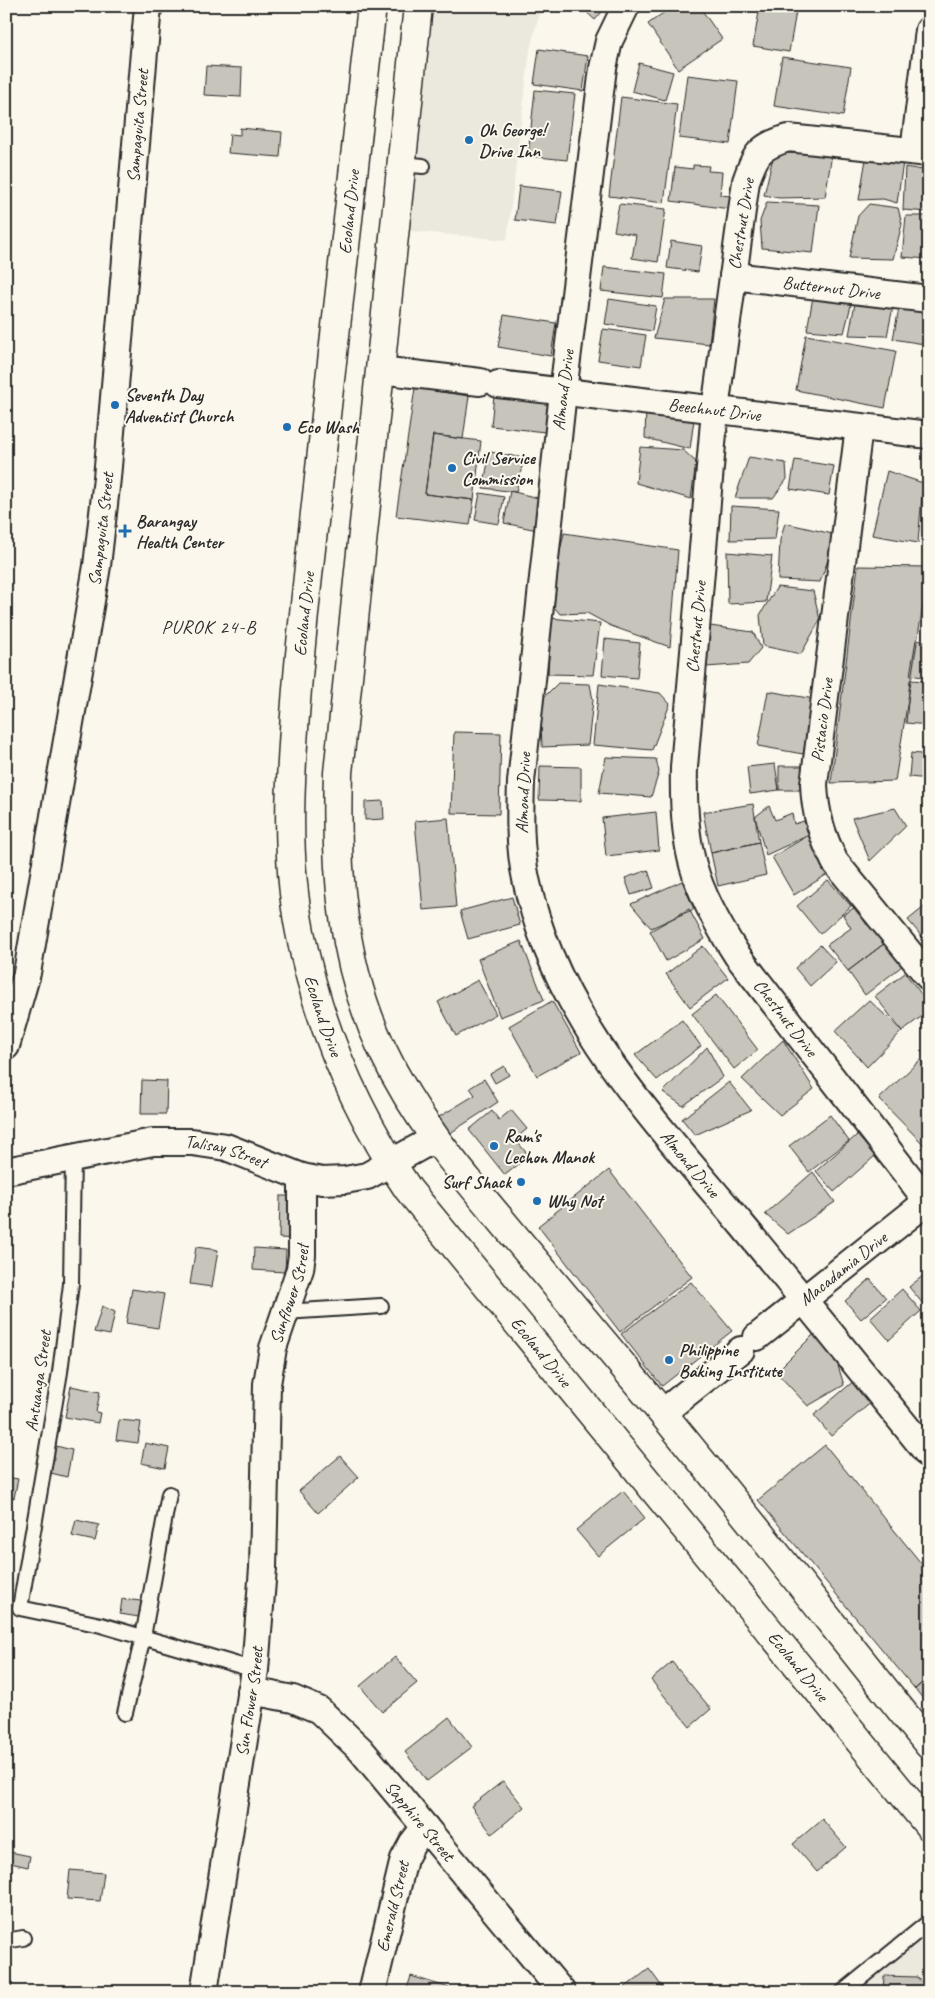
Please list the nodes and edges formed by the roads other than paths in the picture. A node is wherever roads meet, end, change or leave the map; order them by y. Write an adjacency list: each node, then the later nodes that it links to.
1 (148, 6): 15 (street, Sampaguita Street)
2 (372, 6): 18 (main road, Ecoland Drive)
3 (418, 6): 9 (main road)
4 (626, 6): 10 (street, Almond Drive)
5 (929, 30): 6 (street)
6 (921, 152): 7 (street, Chestnut Drive)
7 (733, 276): 8 (street, Butternut Drive); 11 (street, Chestnut Drive)
8 (929, 299)
9 (380, 370): 10 (street, Beechnut Drive); 16 (main road)
10 (563, 392): 11 (street, Beechnut Drive); 22 (street, Almond Drive)
11 (715, 410): 12 (street, Beechnut Drive); 21 (street, Chestnut Drive)
12 (859, 427): 13 (street, Beechnut Drive); 14 (street, Pistacio Drive)
13 (929, 435)
14 (929, 977)
15 (6, 1046)
16 (434, 1138): 18 (street, Talisay Street); 26 (main road)
17 (73, 1157): 19 (street, Talisay Street); 20 (street, Talisay Street); 29 (lane, Antuanga Street)
18 (390, 1163): 20 (street, Talisay Street); 34 (main road, Ecoland Drive)
19 (6, 1171)
20 (302, 1177): 24 (street, Sunflower Street)
21 (928, 1201): 22 (street, Macadamia Drive)
22 (804, 1300): 26 (street, Macadamia Drive); 27 (street, Almond Drive)
23 (381, 1306): 24 (lane)
24 (284, 1312): 25 (street, Sunflower Street)
25 (266, 1409): 31 (street, Sun Flower Street)
26 (662, 1413): 33 (main road)
27 (929, 1455)
28 (169, 1494): 30 (lane)
29 (20, 1608): 30 (lane, Sapphire Street)
30 (143, 1637): 31 (lane, Sapphire Street); 32 (lane)
31 (253, 1681): 35 (street, Sapphire Street); 39 (street, Sun Flower Street)
32 (125, 1713)
33 (929, 1745)
34 (929, 1826)
35 (425, 1827): 40 (street, Emerald Street); 41 (street, Sapphire Street)
36 (927, 1928): 42 (lane)
37 (23, 1938): 38 (lane)
38 (6, 1942)
39 (204, 1992)
40 (372, 1992)
41 (562, 1992)
42 (844, 1992)

